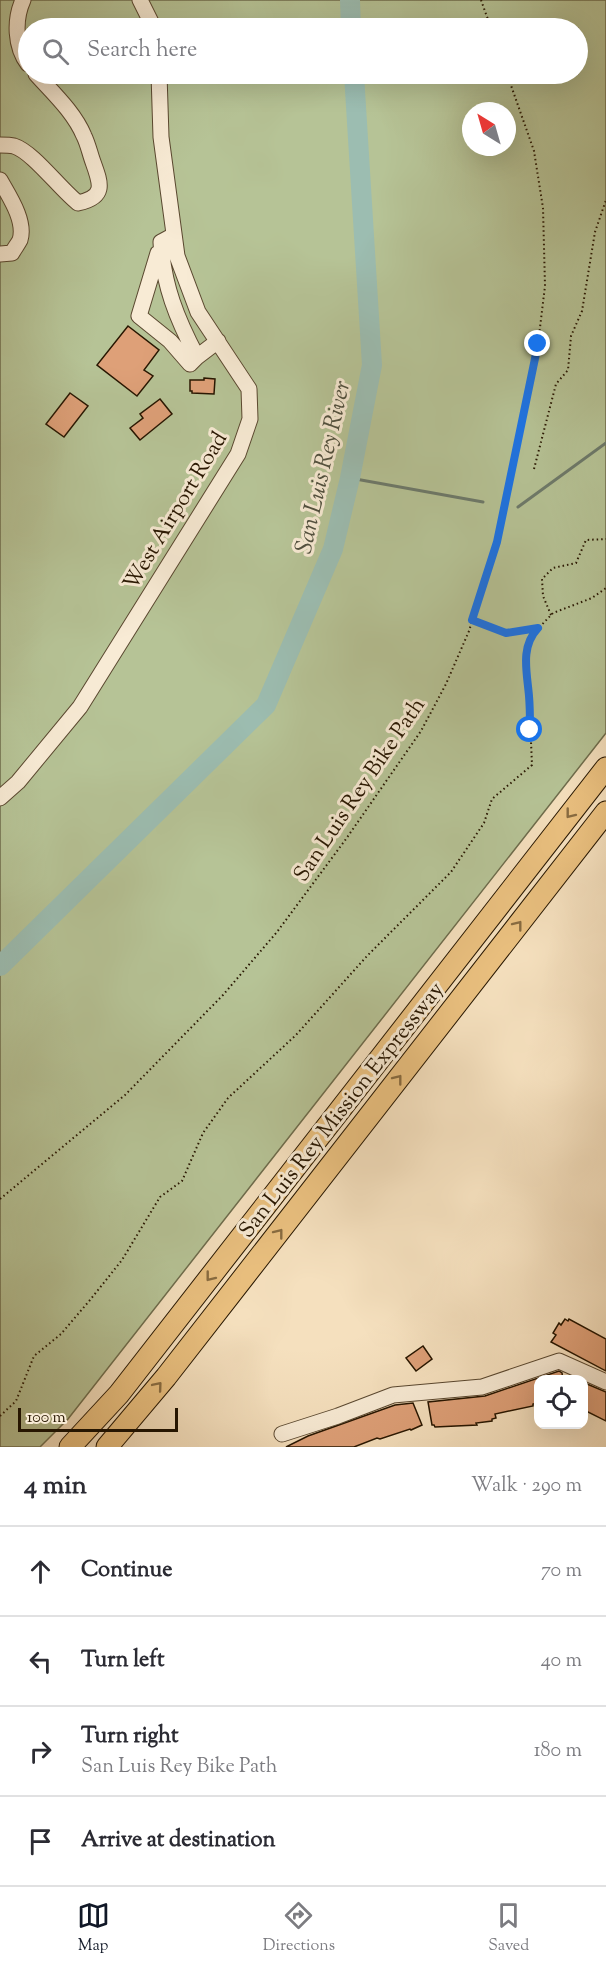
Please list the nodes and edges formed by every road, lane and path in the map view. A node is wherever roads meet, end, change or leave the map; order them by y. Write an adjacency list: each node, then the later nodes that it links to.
1 (23, 0): 4 (street)
2 (140, 0): 5 (street)
3 (481, 0): 6 (path)
4 (18, 18)
5 (149, 18)
6 (487, 18)
7 (18, 22): 8 (street)
8 (18, 38)
9 (45, 84): 12 (street)
10 (159, 84): 15 (street, West Airport Road)
11 (511, 84): 23 (path, San Luis Rey Bike Path)
12 (0, 145)
13 (0, 180): 16 (street)
14 (606, 200): 19 (path)
15 (168, 238): 17 (street, West Airport Road); 18 (street); 18 (street)
16 (0, 254)
17 (218, 341): 18 (street); 26 (street, West Airport Road)
18 (197, 357)
19 (534, 469)
20 (606, 539): 22 (path)
21 (606, 588): 22 (path)
22 (551, 615): 24 (path)
23 (472, 620): 24 (path); 28 (path, San Luis Rey Bike Path)
24 (538, 628): 30 (path)
25 (606, 768): 32 (highway, San Luis Rey Mission Expressway, one-way to 32)
26 (0, 798)
27 (606, 812): 33 (highway, San Luis Rey Mission Expressway, one-way to 27)
28 (0, 1199)
29 (606, 1382): 31 (street)
30 (0, 1416)
31 (282, 1434)
32 (70, 1447)
33 (107, 1447)

